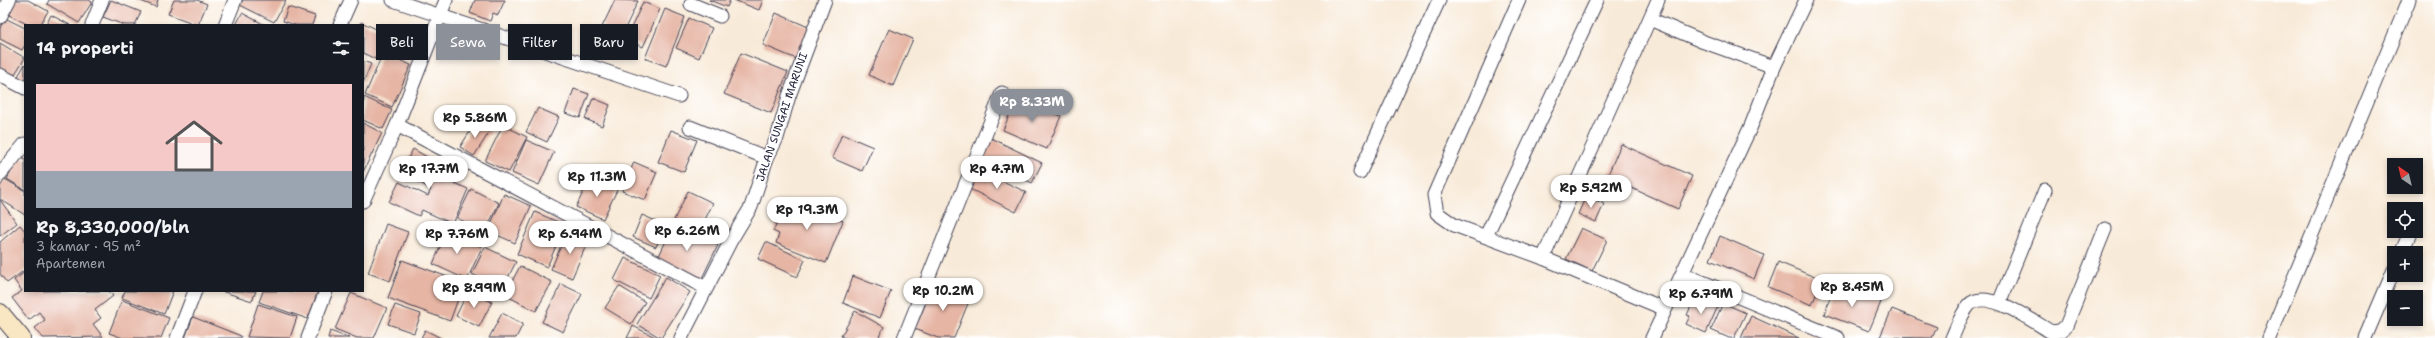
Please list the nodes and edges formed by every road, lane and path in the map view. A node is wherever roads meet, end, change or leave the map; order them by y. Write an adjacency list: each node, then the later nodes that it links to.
1 (9, 0): 17 (street)
2 (102, 0): 19 (street)
3 (235, 0): 20 (street)
4 (351, 0): 21 (street)
5 (393, 0): 15 (street)
6 (446, 0): 15 (street)
7 (825, 0): 30 (street, JALAN SUNGAI MARUNI)
8 (1439, 0): 31 (street)
9 (1519, 0): 36 (street)
10 (1597, 0): 36 (street)
11 (1658, 0): 18 (street)
12 (1806, 0): 22 (street)
13 (2409, 0): 54 (street)
14 (688, 1): 16 (street)
15 (440, 15): 26 (street); 27 (street)
16 (720, 16)
17 (0, 17)
18 (1650, 19): 22 (street); 37 (street)
19 (92, 24)
20 (225, 24)
21 (340, 24)
22 (1774, 67): 38 (street)
23 (0, 75): 24 (street)
24 (24, 87)
25 (1002, 93): 50 (street)
26 (679, 96)
27 (397, 125): 34 (street); 40 (street)
28 (690, 127): 30 (street)
29 (24, 148): 32 (street)
30 (767, 158): 40 (street, JALAN SUNGAI MARUNI)
31 (1360, 172)
32 (0, 174)
33 (2045, 190): 43 (street)
34 (364, 199)
35 (2105, 229): 43 (street)
36 (1486, 236): 37 (street)
37 (1543, 258): 44 (street)
38 (1683, 274): 44 (street); 52 (street)
39 (2389, 282): 55 (street)
40 (706, 288): 49 (street, JALAN SUNGAI MARUNI)
41 (195, 292): 47 (street)
42 (326, 292): 48 (street)
43 (1999, 303): 53 (street)
44 (1665, 309): 51 (street)
45 (0, 313): 46 (street)
46 (21, 338)
47 (177, 338)
48 (308, 338)
49 (680, 338)
50 (904, 338)
51 (1652, 338)
52 (1838, 338)
53 (1952, 338)
54 (2269, 338)
55 (2365, 338)

